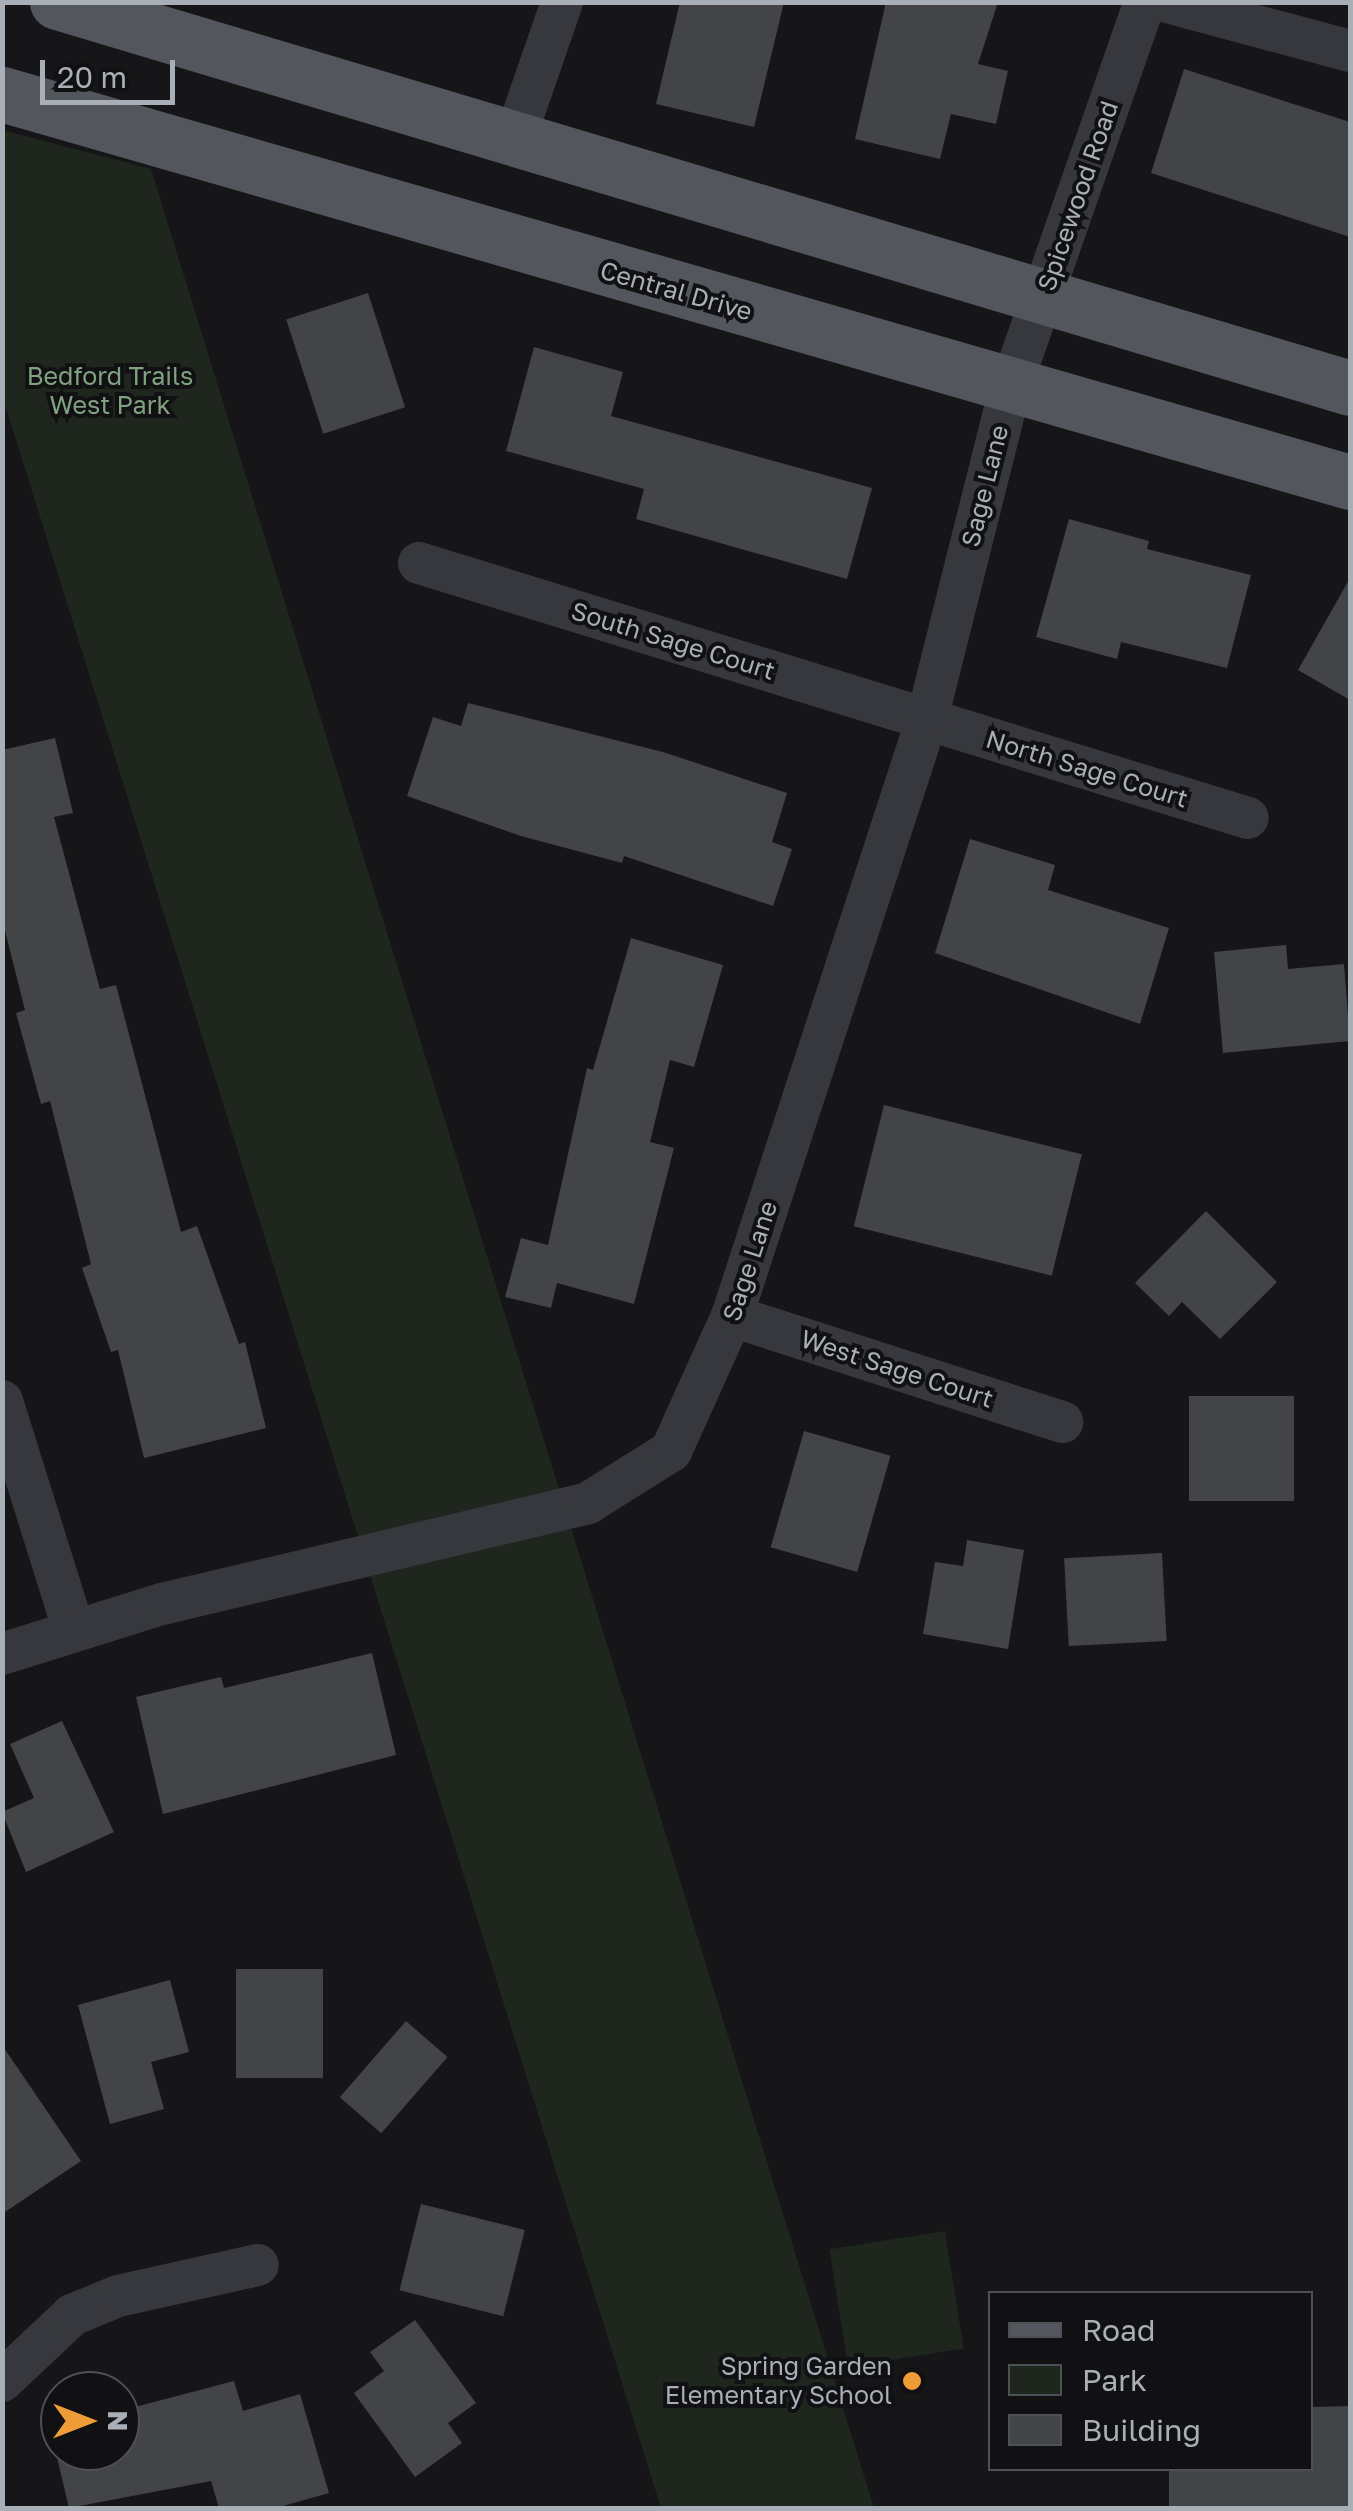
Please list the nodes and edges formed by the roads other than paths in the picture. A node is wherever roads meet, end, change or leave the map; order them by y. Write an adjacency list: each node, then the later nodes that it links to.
1 (57, 2): 7 (main road)
2 (562, 2): 7 (street)
3 (1145, 2): 8 (street, Spicewood Road)
4 (1167, 2): 5 (street)
5 (1350, 51)
6 (2, 94): 9 (main road, Central Drive)
7 (515, 138): 8 (main road)
8 (1041, 300): 9 (street, Spicewood Road); 10 (main road)
9 (1010, 388): 11 (main road, Central Drive); 13 (street, Sage Lane)
10 (1350, 388)
11 (1350, 482)
12 (419, 563): 13 (street, South Sage Court)
13 (927, 719): 14 (street, North Sage Court); 15 (street, Sage Lane)
14 (1248, 818)
15 (732, 1316): 17 (street, West Sage Court); 18 (street, Sage Lane)
16 (2, 1401): 18 (street)
17 (1062, 1422)
18 (73, 1628): 19 (street, Sage Lane)
19 (2, 1654)
20 (258, 2265): 21 (street)
21 (2, 2381)

